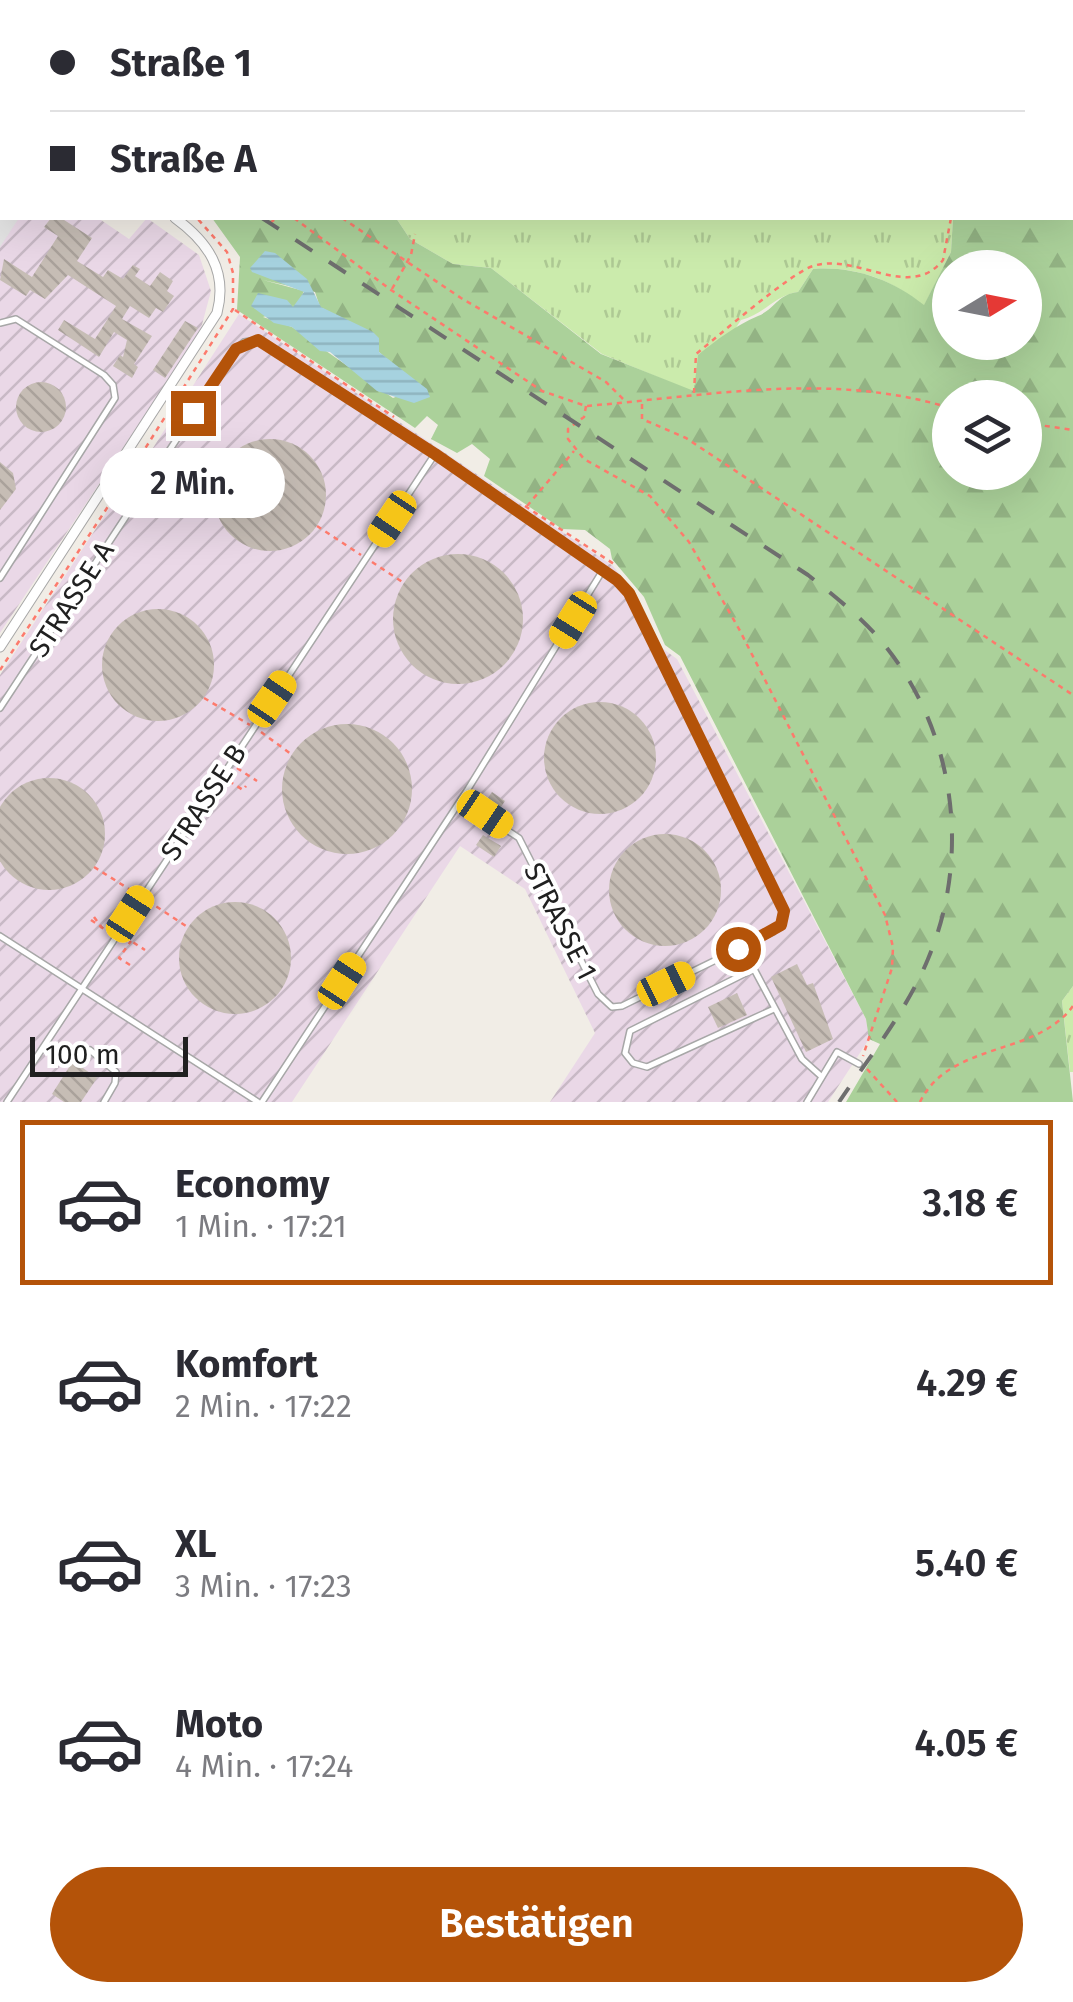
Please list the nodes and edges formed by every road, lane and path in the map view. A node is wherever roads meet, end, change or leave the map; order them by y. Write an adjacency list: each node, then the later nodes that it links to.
1 (177, 220): 21 (street)
2 (274, 220): 6 (path)
3 (297, 220): 9 (path)
4 (345, 220): 8 (path)
5 (950, 220): 12 (path)
6 (270, 223)
7 (414, 234): 8 (path)
8 (406, 263): 9 (path); 14 (path)
9 (391, 290): 16 (path)
10 (0, 323): 28 (lane)
11 (244, 342): 20 (lane, STRASSE 1); 23 (lane, STRASSE A)
12 (694, 394): 13 (path); 15 (path)
13 (642, 401): 14 (path); 31 (path)
14 (626, 402): 16 (path)
15 (932, 402)
16 (586, 406): 19 (path)
17 (1042, 425): 18 (path)
18 (1073, 430)
19 (576, 450): 22 (path); 57 (path)
20 (435, 454): 27 (lane, STRASSE 1); 53 (lane, STRASSE B)
21 (103, 490): 23 (lane); 30 (street)
22 (526, 507)
23 (130, 508): 33 (lane, STRASSE A)
24 (317, 526): 25 (path)
25 (360, 554)
26 (373, 563): 29 (path)
27 (604, 569): 41 (lane); 41 (lane, STRASSE 1)
28 (0, 578)
29 (404, 583)
30 (0, 647)
31 (1073, 695)
32 (204, 698): 34 (path)
33 (0, 708)
34 (246, 722)
35 (260, 731): 36 (path)
36 (291, 754)
37 (243, 772): 38 (path)
38 (257, 781)
39 (231, 783): 40 (path)
40 (247, 786)
41 (461, 800): 61 (lane)
42 (94, 868): 43 (path)
43 (133, 892)
44 (151, 903): 46 (path)
45 (92, 919): 47 (path)
46 (188, 928)
47 (109, 932)
48 (0, 936): 53 (lane)
49 (124, 936): 50 (path)
50 (131, 942): 51 (path); 52 (path)
51 (144, 950)
52 (130, 965)
53 (81, 989): 59 (lane, STRASSE B); 61 (lane)
54 (1073, 1006): 64 (path)
55 (774, 1009): 55 (lane); 58 (lane)
56 (90, 1050): 60 (lane)
57 (859, 1064): 58 (lane); 63 (path)
58 (821, 1076): 62 (lane)
59 (7, 1102)
60 (104, 1102)
61 (260, 1102)
62 (806, 1102)
63 (897, 1102)
64 (920, 1102)

